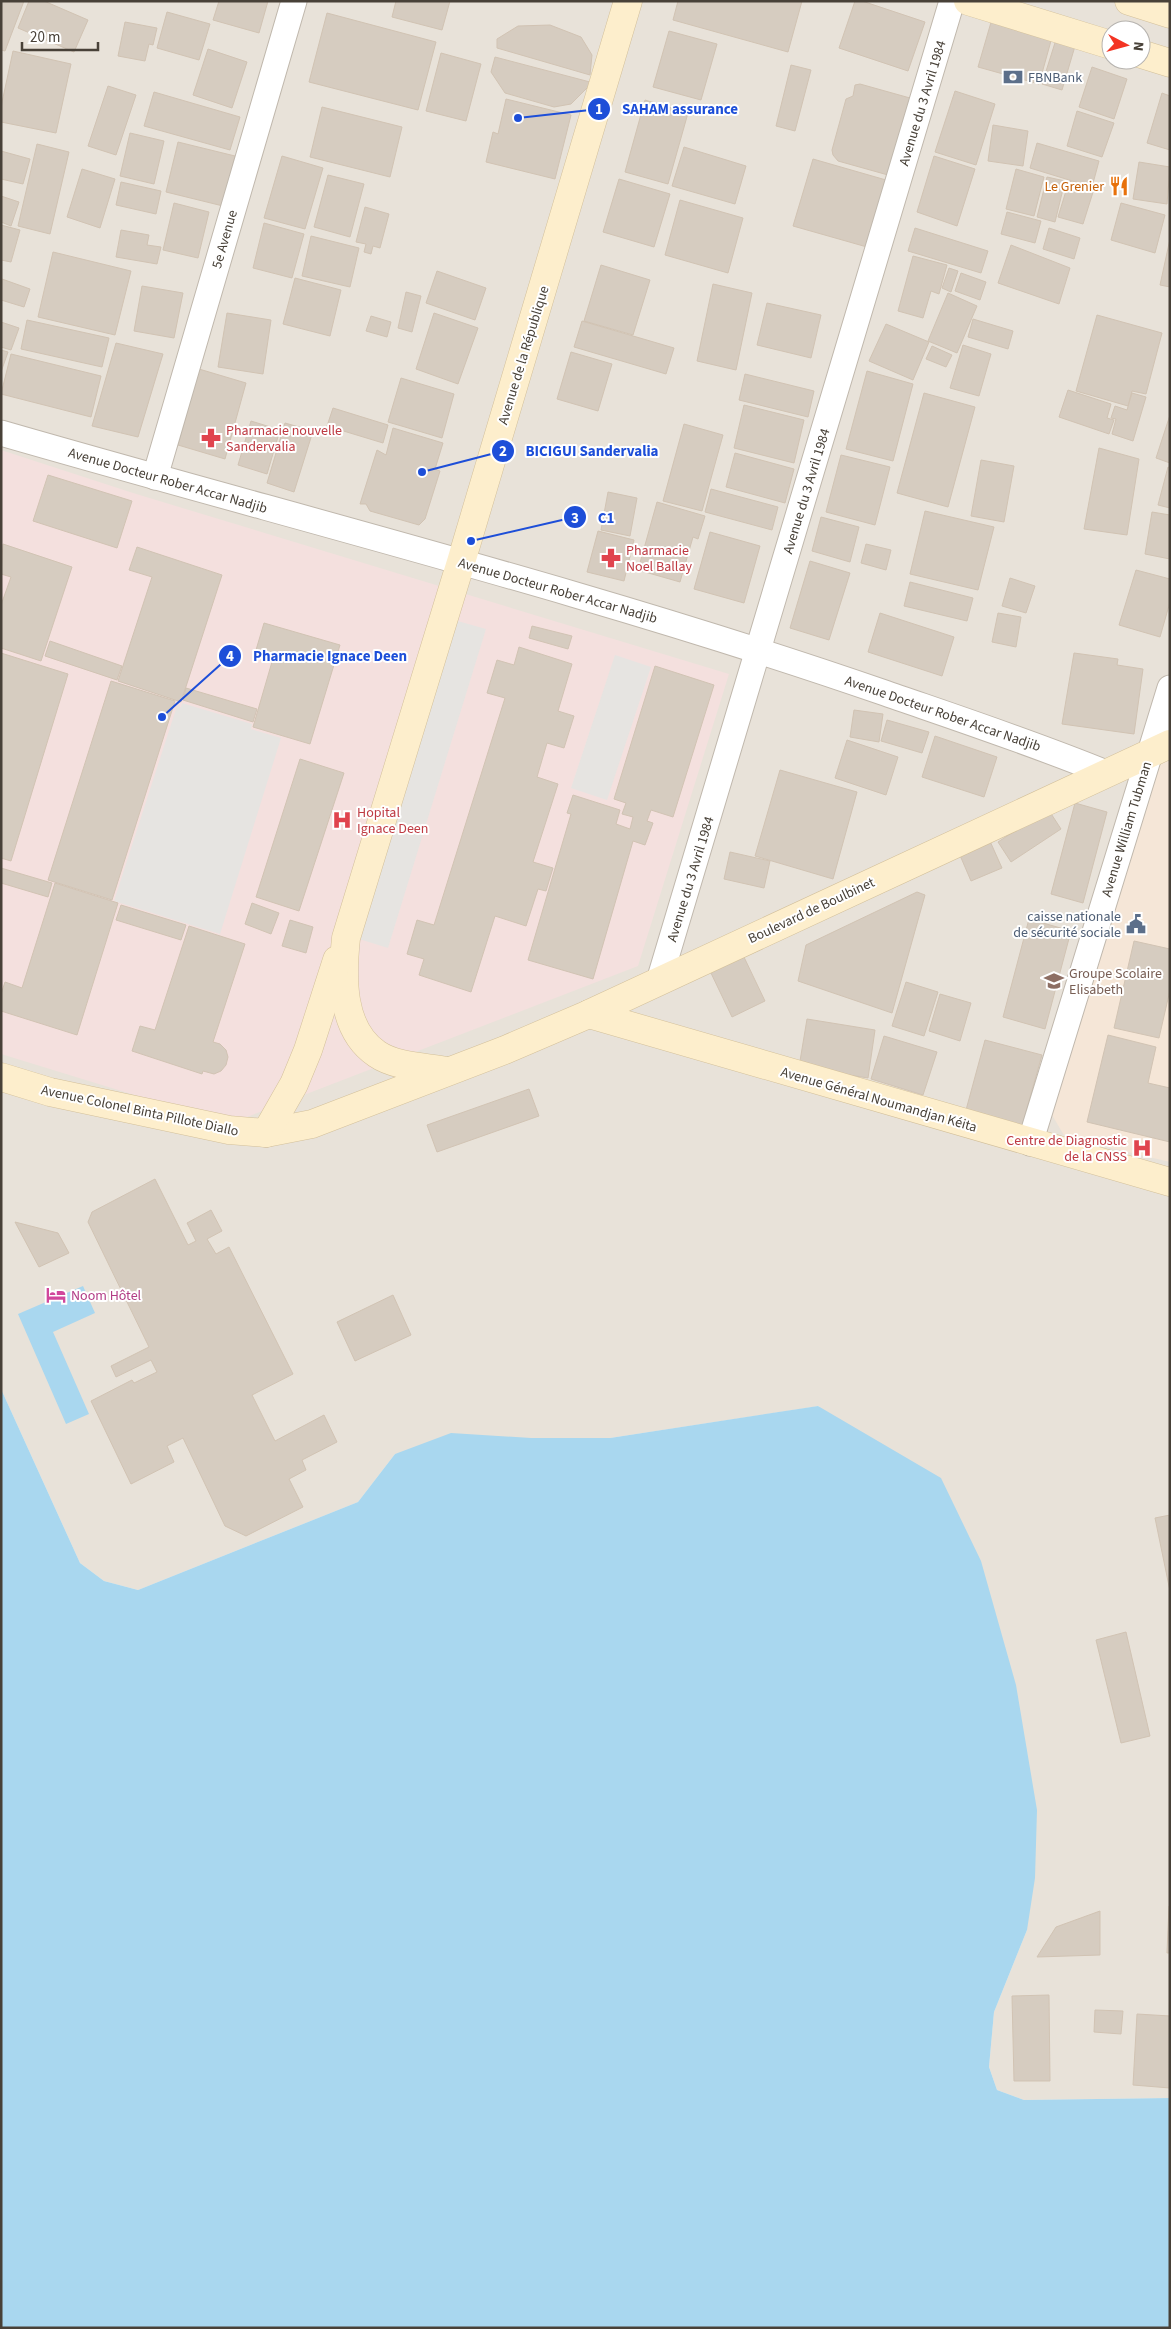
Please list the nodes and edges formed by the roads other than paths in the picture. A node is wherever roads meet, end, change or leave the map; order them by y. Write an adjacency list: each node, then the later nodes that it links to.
1 (294, 1): 11 (street, 5e Avenue)
2 (628, 1): 12 (main road, Avenue de la République)
3 (952, 1): 13 (street, Avenue du 3 Avril 1984)
4 (968, 1): 7 (main road)
5 (1129, 1): 6 (main road)
6 (1170, 14)
7 (1101, 42)
8 (1151, 57): 9 (main road)
9 (1170, 63)
10 (1, 433): 11 (street, Avenue Docteur Rober Accar Nadjib)
11 (155, 477): 12 (street, Avenue Docteur Rober Accar Nadjib)
12 (461, 562): 13 (street, Avenue Docteur Rober Accar Nadjib); 17 (main road, Avenue de la République)
13 (758, 650): 16 (street, Avenue Docteur Rober Accar Nadjib); 18 (street, Avenue du 3 Avril 1984)
14 (1170, 688): 15 (street, Avenue William Tubman)
15 (1160, 749): 16 (main road, Boulevard de Boulbinet); 23 (street, Avenue William Tubman)
16 (1106, 774): 18 (main road, Boulevard de Boulbinet)
17 (346, 938): 20 (main road, Avenue de la République); 22 (main road, Avenue de la République)
18 (659, 980): 19 (main road, Boulevard de Boulbinet)
19 (589, 1014): 20 (main road, Boulevard de Boulbinet); 23 (main road, Avenue Général Noumandjan Kéita)
20 (449, 1071): 22 (main road, Avenue Colonel Binta Pillote Diallo)
21 (1, 1077): 22 (main road, Avenue Colonel Binta Pillote Diallo)
22 (266, 1133)
23 (1030, 1143): 24 (main road, Avenue Général Noumandjan Kéita)
24 (1170, 1182)

